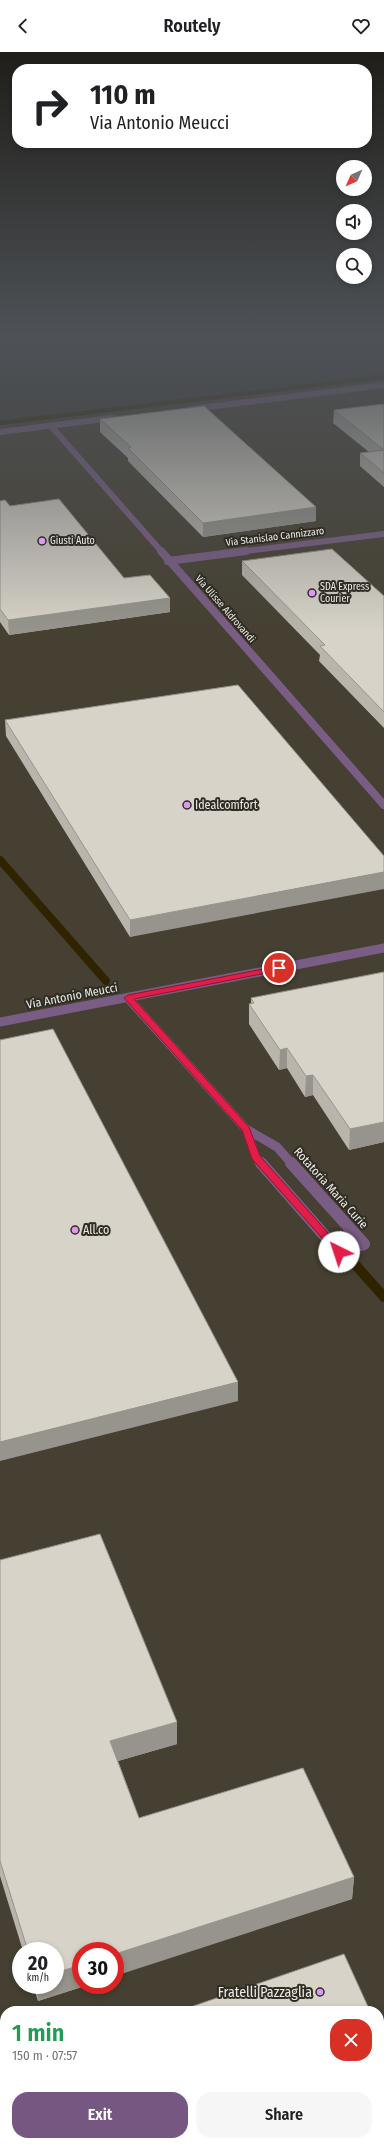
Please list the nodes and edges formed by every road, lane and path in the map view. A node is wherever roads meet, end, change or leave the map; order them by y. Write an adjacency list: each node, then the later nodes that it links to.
1 (60, 437): 3 (street, Via Ulisse Aldrovandi)
2 (384, 534): 3 (street, Via Stanislao Cannizzaro)
3 (168, 561): 4 (street, Via Ulisse Aldrovandi)
4 (384, 805)
5 (384, 948): 6 (street, Via Antonio Meucci)
6 (128, 998): 7 (street, Via Antonio Meucci); 8 (street, Rotatoria Maria Curie)
7 (0, 1022)
8 (246, 1129): 8 (street, Rotatoria Maria Curie)

